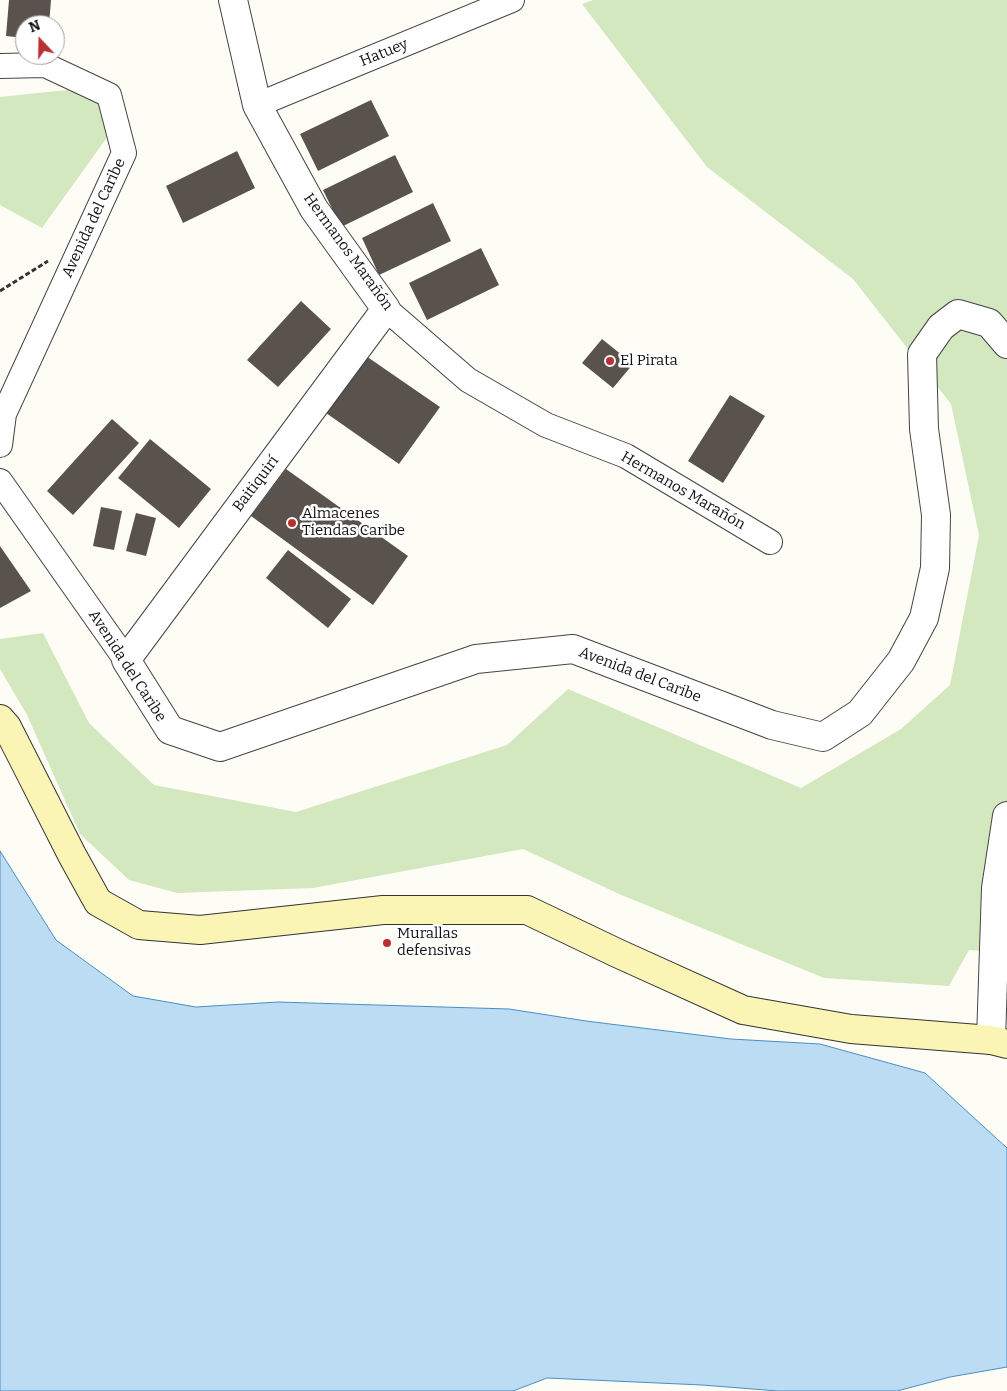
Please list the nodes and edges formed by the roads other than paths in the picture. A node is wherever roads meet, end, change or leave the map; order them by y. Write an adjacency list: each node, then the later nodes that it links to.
1 (233, 0): 4 (street, Hermanos Marañón)
2 (512, 0): 4 (street, Hatuey)
3 (0, 66): 7 (street, Avenida del Caribe)
4 (256, 105): 5 (street, Hermanos Marañón)
5 (386, 309): 9 (street, Hermanos Marañón); 10 (street, Baitiquirí)
6 (1007, 344): 10 (street, Avenida del Caribe)
7 (0, 445)
8 (0, 482): 10 (street, Avenida del Caribe)
9 (770, 542)
10 (126, 660)
11 (0, 719): 13 (main road)
12 (1007, 816): 13 (street)
13 (999, 1042)

